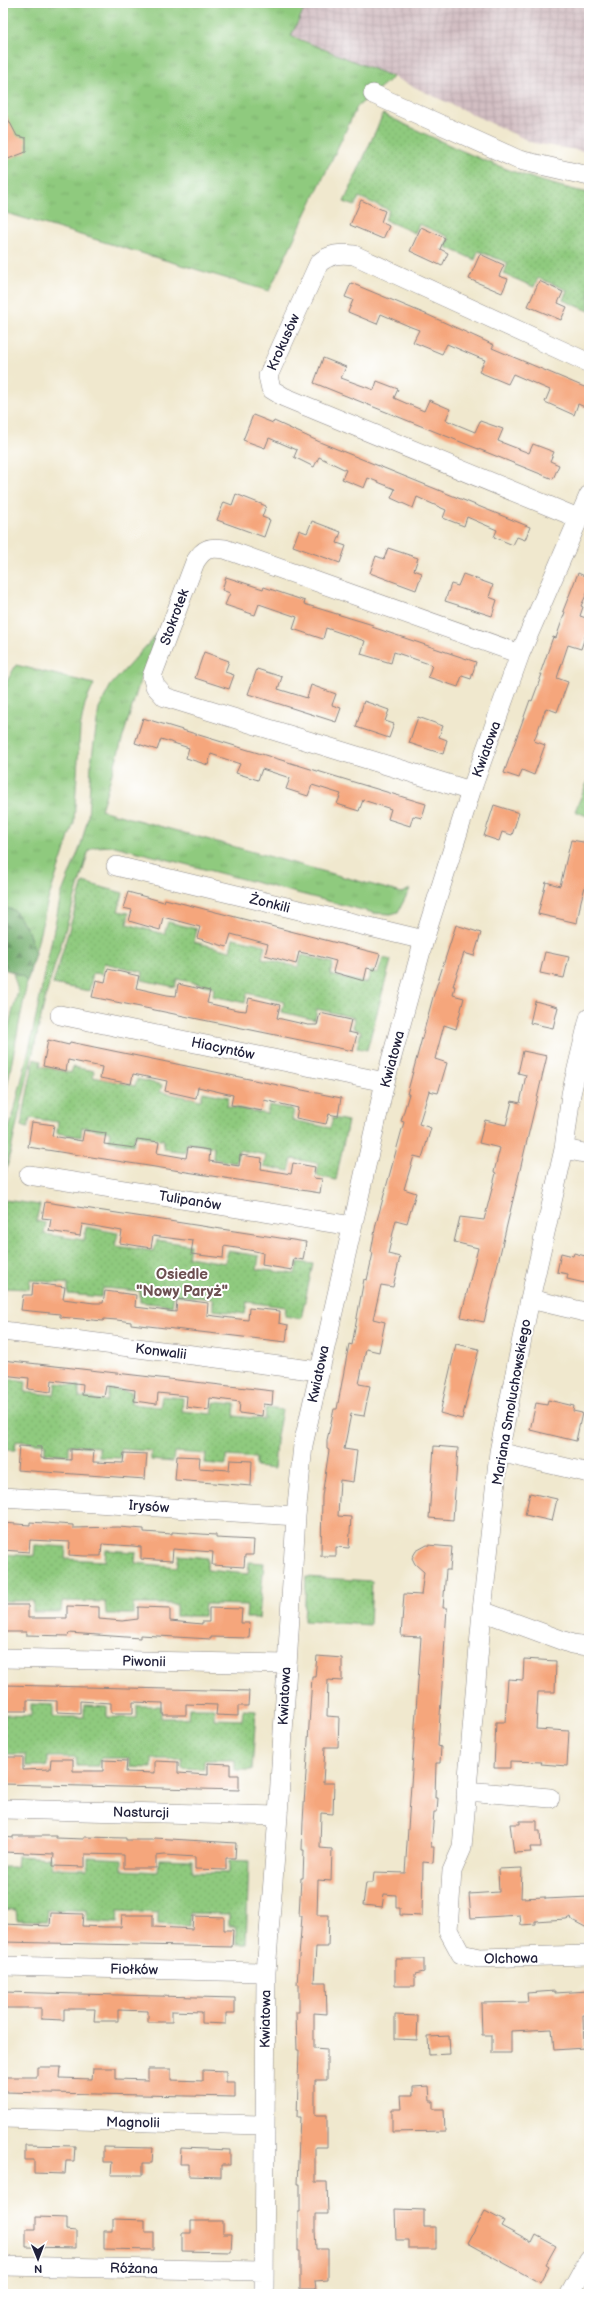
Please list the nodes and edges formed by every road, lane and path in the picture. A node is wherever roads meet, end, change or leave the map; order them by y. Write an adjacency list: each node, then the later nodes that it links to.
1 (373, 94): 2 (street)
2 (589, 176)
3 (589, 363): 5 (street, Krokusów)
4 (589, 494): 5 (street, Kwiatowa)
5 (578, 518): 6 (street, Kwiatowa)
6 (520, 654): 7 (street, Kwiatowa); 7 (street, Stokrotek)
7 (471, 790): 9 (street, Kwiatowa)
8 (116, 866): 9 (street, Żonkili)
9 (424, 940): 12 (street, Kwiatowa)
10 (60, 1015): 12 (street, Hiacyntów)
11 (589, 1018): 13 (street, Mariana Smoluchowskiego)
12 (385, 1082): 16 (street, Kwiatowa)
13 (564, 1149): 14 (street); 17 (street, Mariana Smoluchowskiego)
14 (589, 1154)
15 (29, 1175): 16 (street, Tulipanów)
16 (352, 1226): 20 (street, Kwiatowa)
17 (530, 1299): 18 (street); 21 (street, Mariana Smoluchowskiego)
18 (589, 1313)
19 (3, 1331): 20 (street, Konwalii)
20 (319, 1371): 24 (street, Kwiatowa)
21 (499, 1452): 22 (street); 25 (street, Mariana Smoluchowskiego)
22 (589, 1473)
23 (3, 1497): 24 (street, Irysów)
24 (296, 1516): 28 (street, Kwiatowa)
25 (482, 1611): 26 (street); 29 (street, Mariana Smoluchowskiego)
26 (589, 1646)
27 (3, 1658): 28 (street, Piwonii)
28 (286, 1664): 32 (street, Kwiatowa)
29 (466, 1791): 30 (street); 33 (street, Mariana Smoluchowskiego)
30 (550, 1798)
31 (3, 1809): 32 (street, Nasturcji)
32 (278, 1816): 36 (street, Kwiatowa)
33 (448, 1930): 34 (street, Olchowa)
34 (589, 1956)
35 (3, 1966): 36 (street, Fiołków)
36 (266, 1972): 38 (street, Kwiatowa)
37 (3, 2118): 38 (street, Magnolii)
38 (264, 2125): 41 (street, Kwiatowa)
39 (589, 2259): 43 (street)
40 (3, 2266): 41 (street, Różana)
41 (264, 2271): 42 (street, Kwiatowa)
42 (264, 2294)
43 (570, 2294)

